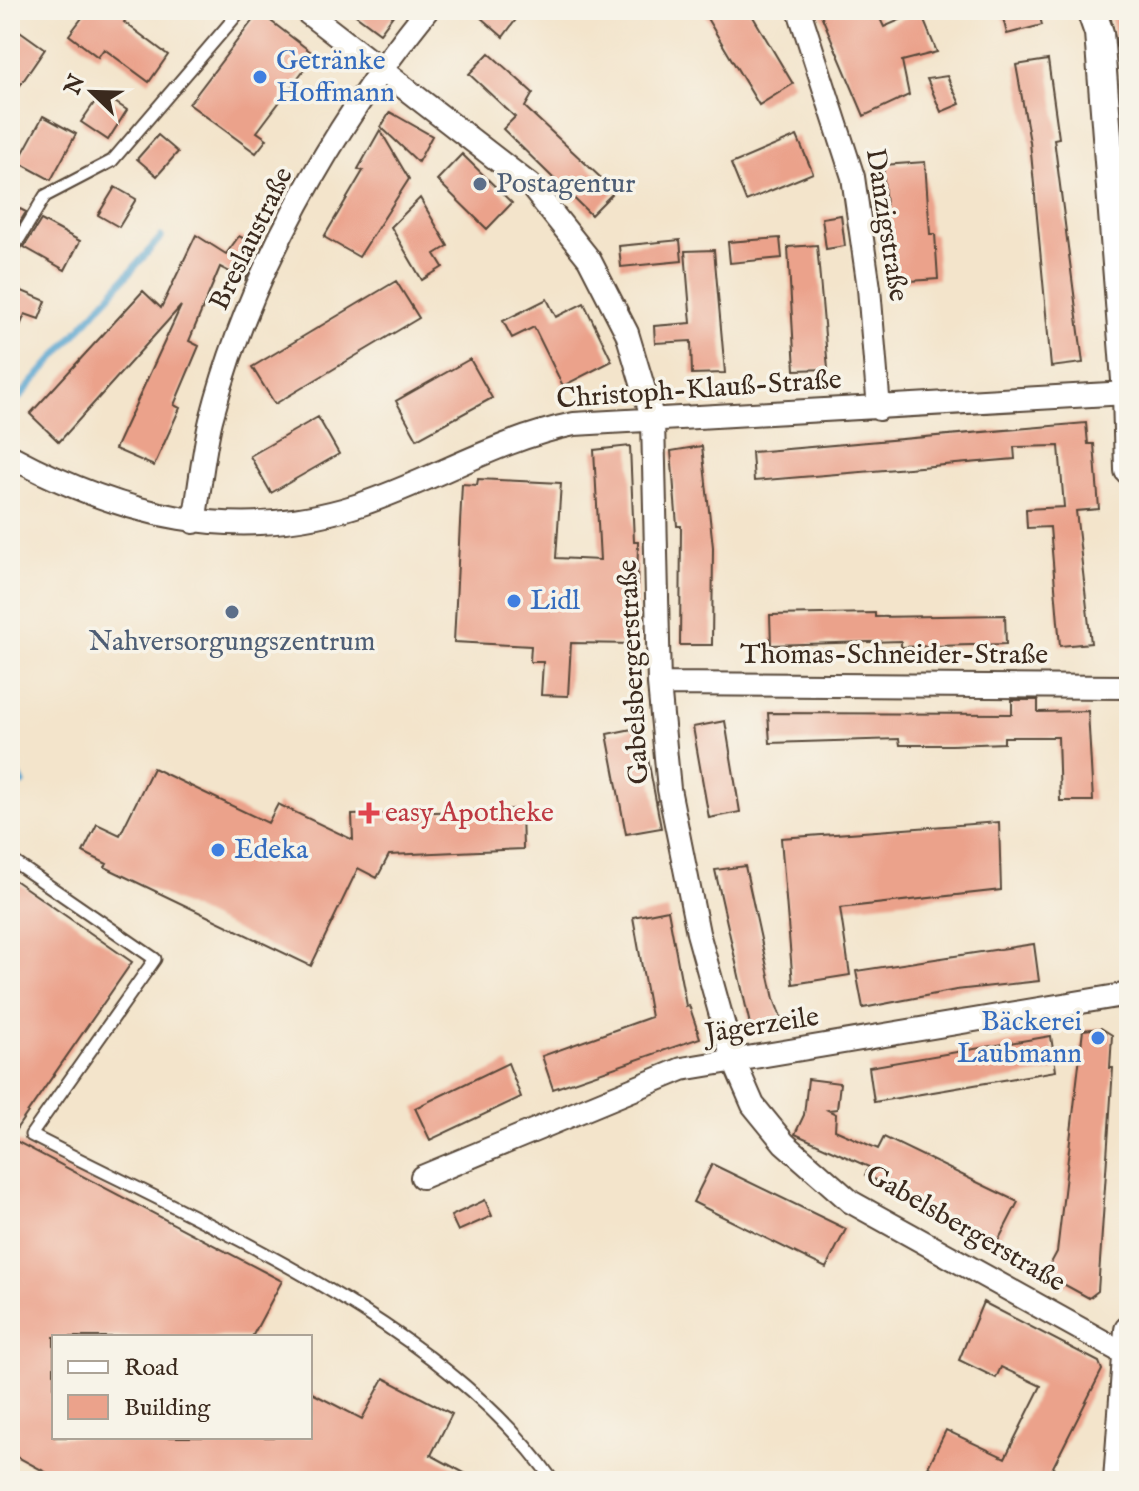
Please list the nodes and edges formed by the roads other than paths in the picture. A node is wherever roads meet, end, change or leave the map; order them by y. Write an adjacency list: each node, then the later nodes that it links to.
1 (241, 10): 7 (lane)
2 (304, 10): 6 (street, Gabelsbergerstraße)
3 (427, 10): 6 (street, Breslaustraße)
4 (799, 10): 9 (street, Danzigstraße)
5 (1091, 10): 8 (street)
6 (379, 70): 10 (street, Gabelsbergerstraße); 13 (street, Breslaustraße)
7 (10, 254)
8 (1127, 393): 9 (street, Christoph-Klauß-Straße); 12 (street)
9 (879, 409): 10 (street, Christoph-Klauß-Straße)
10 (653, 420): 13 (street, Christoph-Klauß-Straße); 14 (street, Gabelsbergerstraße)
11 (10, 456): 13 (street, Christoph-Klauß-Straße)
12 (1129, 470)
13 (194, 522)
14 (659, 684): 15 (street, Thomas-Schneider-Straße); 18 (street, Gabelsbergerstraße)
15 (1129, 687)
16 (10, 859): 22 (lane)
17 (1129, 994): 18 (street, Jägerzeile)
18 (733, 1059): 19 (street, Jägerzeile); 21 (street, Gabelsbergerstraße)
19 (422, 1177)
20 (1129, 1330): 21 (street)
21 (1129, 1356): 23 (street)
22 (553, 1481)
23 (1118, 1481)

